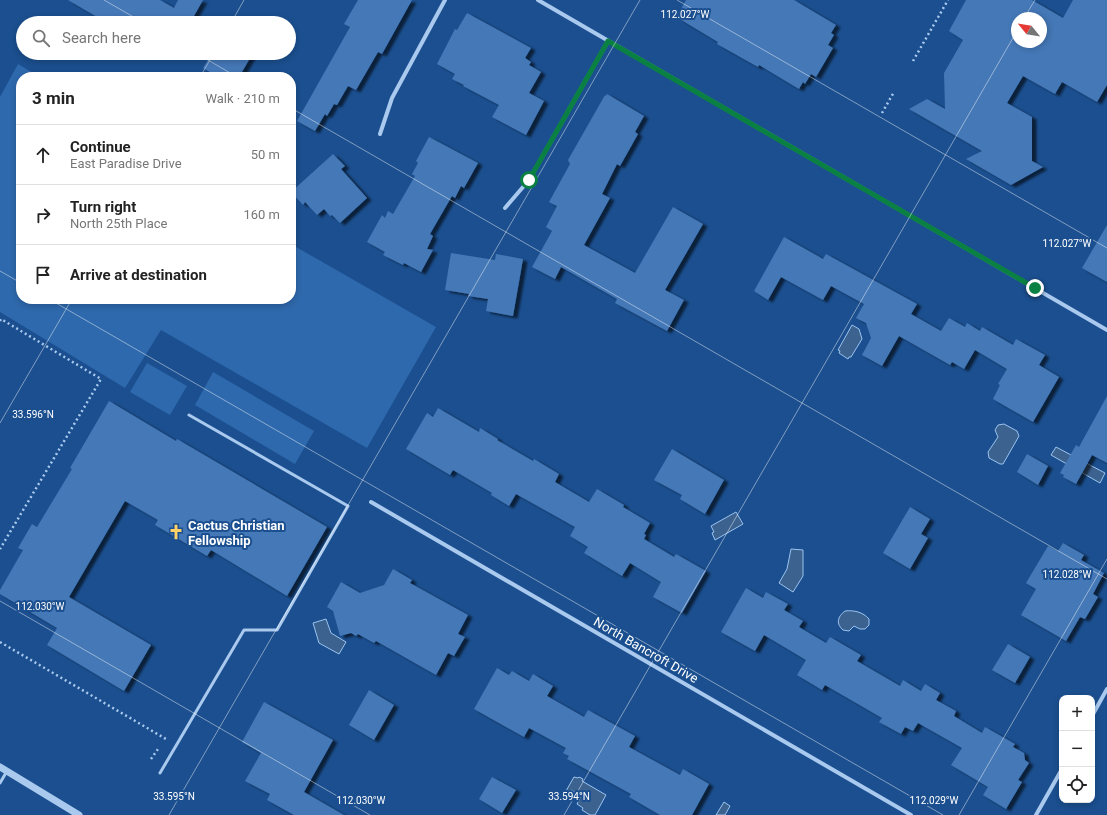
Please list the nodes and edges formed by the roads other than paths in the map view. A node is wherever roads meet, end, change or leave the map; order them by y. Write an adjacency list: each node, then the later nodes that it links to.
1 (445, 0): 4 (street)
2 (538, 0): 3 (street)
3 (608, 41): 5 (street); 6 (street)
4 (380, 134)
5 (505, 208)
6 (1107, 330)
7 (189, 415): 13 (lane)
8 (371, 502): 17 (street, North Bancroft Drive)
9 (1107, 689): 10 (street)
10 (1095, 711)
11 (0, 767): 12 (street)
12 (7, 771): 15 (lane); 16 (street)
13 (160, 773)
14 (1059, 774): 18 (street)
15 (0, 783)
16 (79, 815)
17 (911, 815)
18 (1036, 815)

